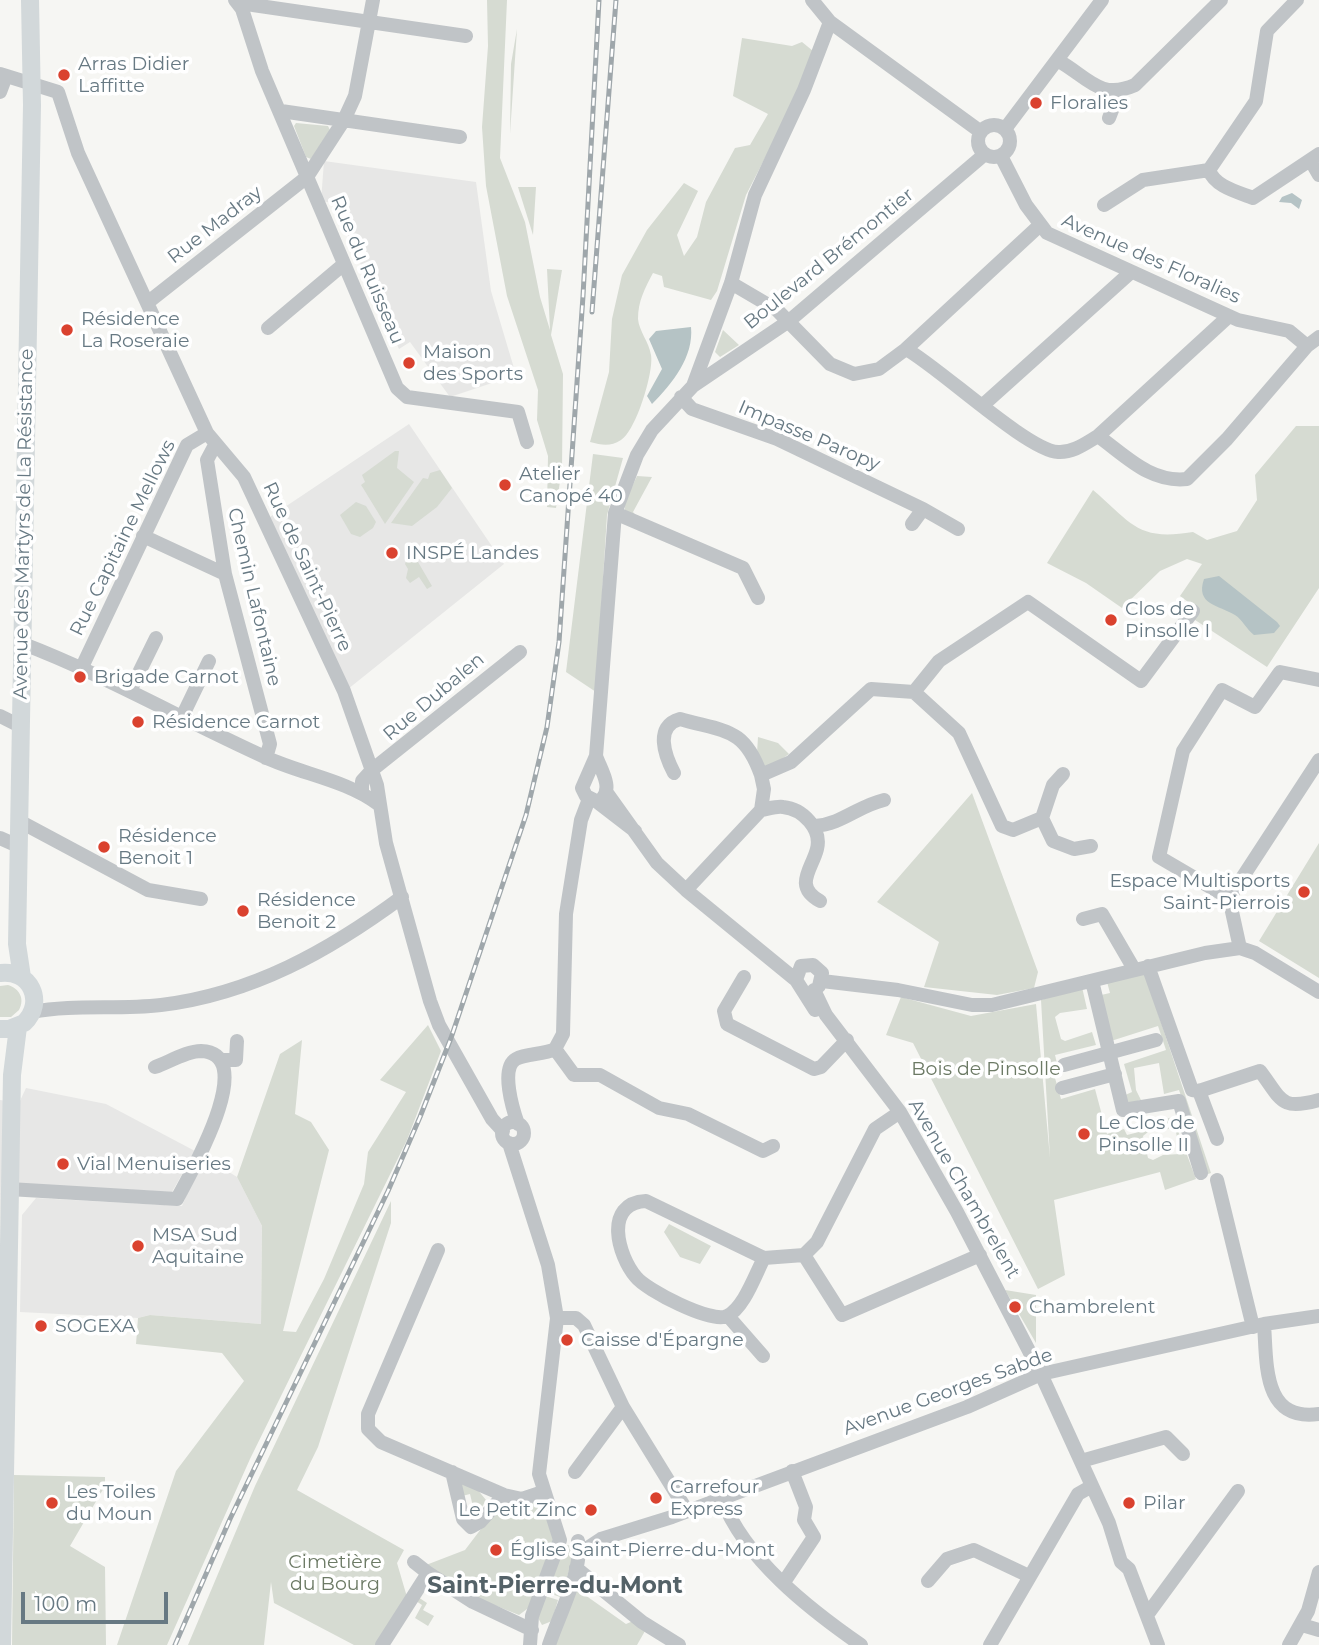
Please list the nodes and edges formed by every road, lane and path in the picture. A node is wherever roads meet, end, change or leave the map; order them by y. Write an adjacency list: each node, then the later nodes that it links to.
1 (30, 0): 13 (main road, Avenue des Martyrs de La Résistance)
2 (235, 0): 8 (street); 16 (street, Rue du Ruisseau)
3 (373, 0): 8 (street)
4 (812, 0): 9 (street)
5 (1102, 0): 11 (street)
6 (1222, 0): 15 (street)
7 (1297, 0): 25 (street)
8 (369, 22): 10 (street); 18 (street)
9 (830, 22): 20 (street); 32 (street)
10 (466, 36)
11 (1057, 60): 15 (street); 19 (street)
12 (2, 74): 13 (street); 14 (street)
13 (32, 85): 33 (street, Rue de Saint-Pierre); 54 (main road, Avenue des Martyrs de La Résistance)
14 (0, 92)
15 (1119, 92): 17 (street)
16 (281, 111): 18 (street); 27 (street, Rue du Ruisseau)
17 (1109, 118)
18 (344, 120): 21 (street); 27 (street)
19 (1005, 129): 20 (street); 23 (street)
20 (981, 132): 22 (street)
21 (460, 137)
22 (985, 154): 23 (street); 35 (street, Boulevard Brémontier)
23 (1001, 156): 29 (street, Avenue des Floralies)
24 (1315, 157): 25 (street); 26 (street)
25 (1209, 170): 28 (street)
26 (1319, 175)
27 (307, 177): 30 (street, Rue du Ruisseau); 33 (street, Rue Madray)
28 (1104, 205)
29 (1039, 226): 31 (street, Avenue des Floralies); 38 (street)
30 (344, 264): 36 (street); 44 (street, Rue du Ruisseau)
31 (1130, 273): 34 (street, Avenue des Floralies); 41 (street)
32 (731, 283): 35 (street); 39 (street)
33 (148, 303): 43 (street, Rue de Saint-Pierre)
34 (1229, 316): 37 (street, Avenue des Floralies); 42 (street)
35 (789, 321): 38 (street); 39 (street, Boulevard Brémontier)
36 (268, 328)
37 (1313, 342): 42 (street)
38 (906, 349): 41 (street)
39 (693, 386): 40 (street, Boulevard Brémontier)
40 (681, 397): 45 (street, Impasse Paropy); 46 (street, Boulevard Brémontier)
41 (983, 405): 42 (street)
42 (1098, 436)
43 (211, 439): 49 (street, Rue Capitaine Mellows); 50 (street, Chemin Lafontaine); 67 (street, Rue de Saint-Pierre)
44 (527, 442)
45 (923, 509): 47 (street); 48 (street, Impasse Paropy)
46 (615, 513): 51 (street); 64 (street, Boulevard Brémontier)
47 (912, 524)
48 (958, 529)
49 (143, 536): 50 (street); 57 (street, Rue Capitaine Mellows)
50 (225, 574): 65 (street, Chemin Lafontaine)
51 (758, 598)
52 (1193, 611): 60 (street)
53 (156, 638): 59 (street)
54 (21, 643): 57 (street); 63 (main road, Avenue des Martyrs de La Résistance)
55 (520, 652): 67 (street, Rue Dubalen)
56 (209, 661): 62 (street)
57 (82, 667): 59 (street)
58 (1319, 680): 85 (street)
59 (130, 691): 62 (street)
60 (914, 692): 70 (street); 78 (street)
61 (0, 716): 63 (street)
62 (182, 717): 65 (street)
63 (20, 726): 79 (main road, Avenue des Martyrs de La Résistance)
64 (596, 756): 71 (street); 72 (street)
65 (266, 758): 73 (street)
66 (1319, 760): 85 (street)
67 (372, 770): 73 (street); 76 (street, Rue de Saint-Pierre)
68 (674, 773): 70 (street)
69 (1063, 774): 78 (street)
70 (761, 775): 77 (street)
71 (587, 777): 72 (street); 74 (street)
72 (603, 777): 74 (street)
73 (362, 793): 76 (street)
74 (597, 797): 84 (street); 106 (street)
75 (884, 800): 80 (street)
76 (378, 804): 88 (street, Rue de Saint-Pierre)
77 (761, 810): 80 (street); 84 (street)
78 (1041, 818): 83 (street)
79 (19, 821): 82 (main road, Avenue des Martyrs de La Résistance); 86 (street)
80 (815, 826): 87 (street)
81 (0, 838): 82 (street)
82 (18, 846): 90 (main road, Avenue des Martyrs de La Résistance)
83 (1091, 846)
84 (686, 890): 96 (street)
85 (1229, 898): 91 (street)
86 (201, 900)
87 (820, 901)
88 (404, 903): 100 (street); 117 (street, Rue de Saint-Pierre)
89 (1083, 919): 92 (street)
90 (16, 944): 93 (main road, Avenue des Martyrs de La Résistance); 94 (main road, Avenue des Martyrs de La Résistance)
91 (1240, 948): 92 (street); 98 (street)
92 (1141, 968): 97 (street); 114 (street)
93 (0, 972): 94 (main road)
94 (22, 977): 99 (main road)
95 (744, 977): 103 (street)
96 (809, 979): 97 (street); 103 (street, Avenue Chambrelent)
97 (1092, 981): 107 (street)
98 (1319, 992)
99 (34, 993): 100 (street); 101 (main road)
100 (76, 1008): 101 (street)
101 (33, 1012): 102 (main road)
102 (6, 1028): 112 (main road)
103 (843, 1036): 116 (street, Avenue Chambrelent)
104 (1156, 1040): 107 (street)
105 (237, 1041): 108 (street)
106 (555, 1049): 117 (street); 119 (street)
107 (1110, 1054): 109 (street); 111 (street)
108 (221, 1060): 110 (street); 122 (street)
109 (1064, 1065)
110 (155, 1067)
111 (1115, 1074): 113 (street); 120 (street)
112 (8, 1085): 122 (main road)
113 (1062, 1088)
114 (1199, 1091): 115 (street); 118 (street)
115 (1319, 1100)
116 (900, 1112): 124 (street); 125 (street, Avenue Chambrelent)
117 (510, 1131): 130 (street)
118 (1217, 1139)
119 (773, 1146)
120 (1201, 1173)
121 (1217, 1180): 131 (street)
122 (9, 1189): 127 (main road)
123 (438, 1250): 140 (street)
124 (804, 1255): 125 (street); 126 (street)
125 (980, 1255): 134 (street, Avenue Chambrelent)
126 (764, 1258): 128 (street); 128 (street)
127 (4, 1290): 132 (main road)
128 (728, 1316): 133 (street)
129 (1319, 1317): 131 (street, Avenue Georges Sabde)
130 (558, 1318): 135 (street); 144 (street)
131 (1258, 1326): 134 (street, Avenue Georges Sabde); 136 (street)
132 (4, 1343): 161 (main road)
133 (763, 1356)
134 (1041, 1374): 138 (street, Avenue Chambrelent); 139 (street, Avenue Georges Sabde)
135 (623, 1407): 141 (street); 147 (street)
136 (1319, 1414)
137 (1183, 1454): 138 (street)
138 (1081, 1461): 142 (street, Avenue Chambrelent)
139 (792, 1471): 146 (street, Avenue Georges Sabde); 155 (street)
140 (452, 1472): 145 (street); 145 (street)
141 (575, 1472)
142 (1092, 1486): 153 (street); 156 (street, Avenue Chambrelent)
143 (1238, 1490): 156 (street)
144 (543, 1492): 145 (street); 148 (street)
145 (504, 1495)
146 (722, 1499): 147 (street, Avenue Georges Sabde); 155 (street)
147 (687, 1511): 148 (street, Avenue Georges Sabde)
148 (573, 1543): 150 (street); 158 (street)
149 (415, 1562): 152 (street)
150 (576, 1568): 160 (street); 163 (street)
151 (1319, 1572): 157 (street)
152 (428, 1573): 158 (street); 162 (street)
153 (1029, 1576): 154 (street); 165 (street)
154 (928, 1581)
155 (784, 1582): 164 (street)
156 (1147, 1615): 166 (street, Avenue Chambrelent)
157 (1302, 1625): 159 (street); 167 (street)
158 (532, 1630): 160 (street)
159 (1319, 1630)
160 (551, 1638)
161 (2, 1645)
162 (382, 1645)
163 (679, 1645)
164 (861, 1645)
165 (990, 1645)
166 (1158, 1645)
167 (1289, 1645)

